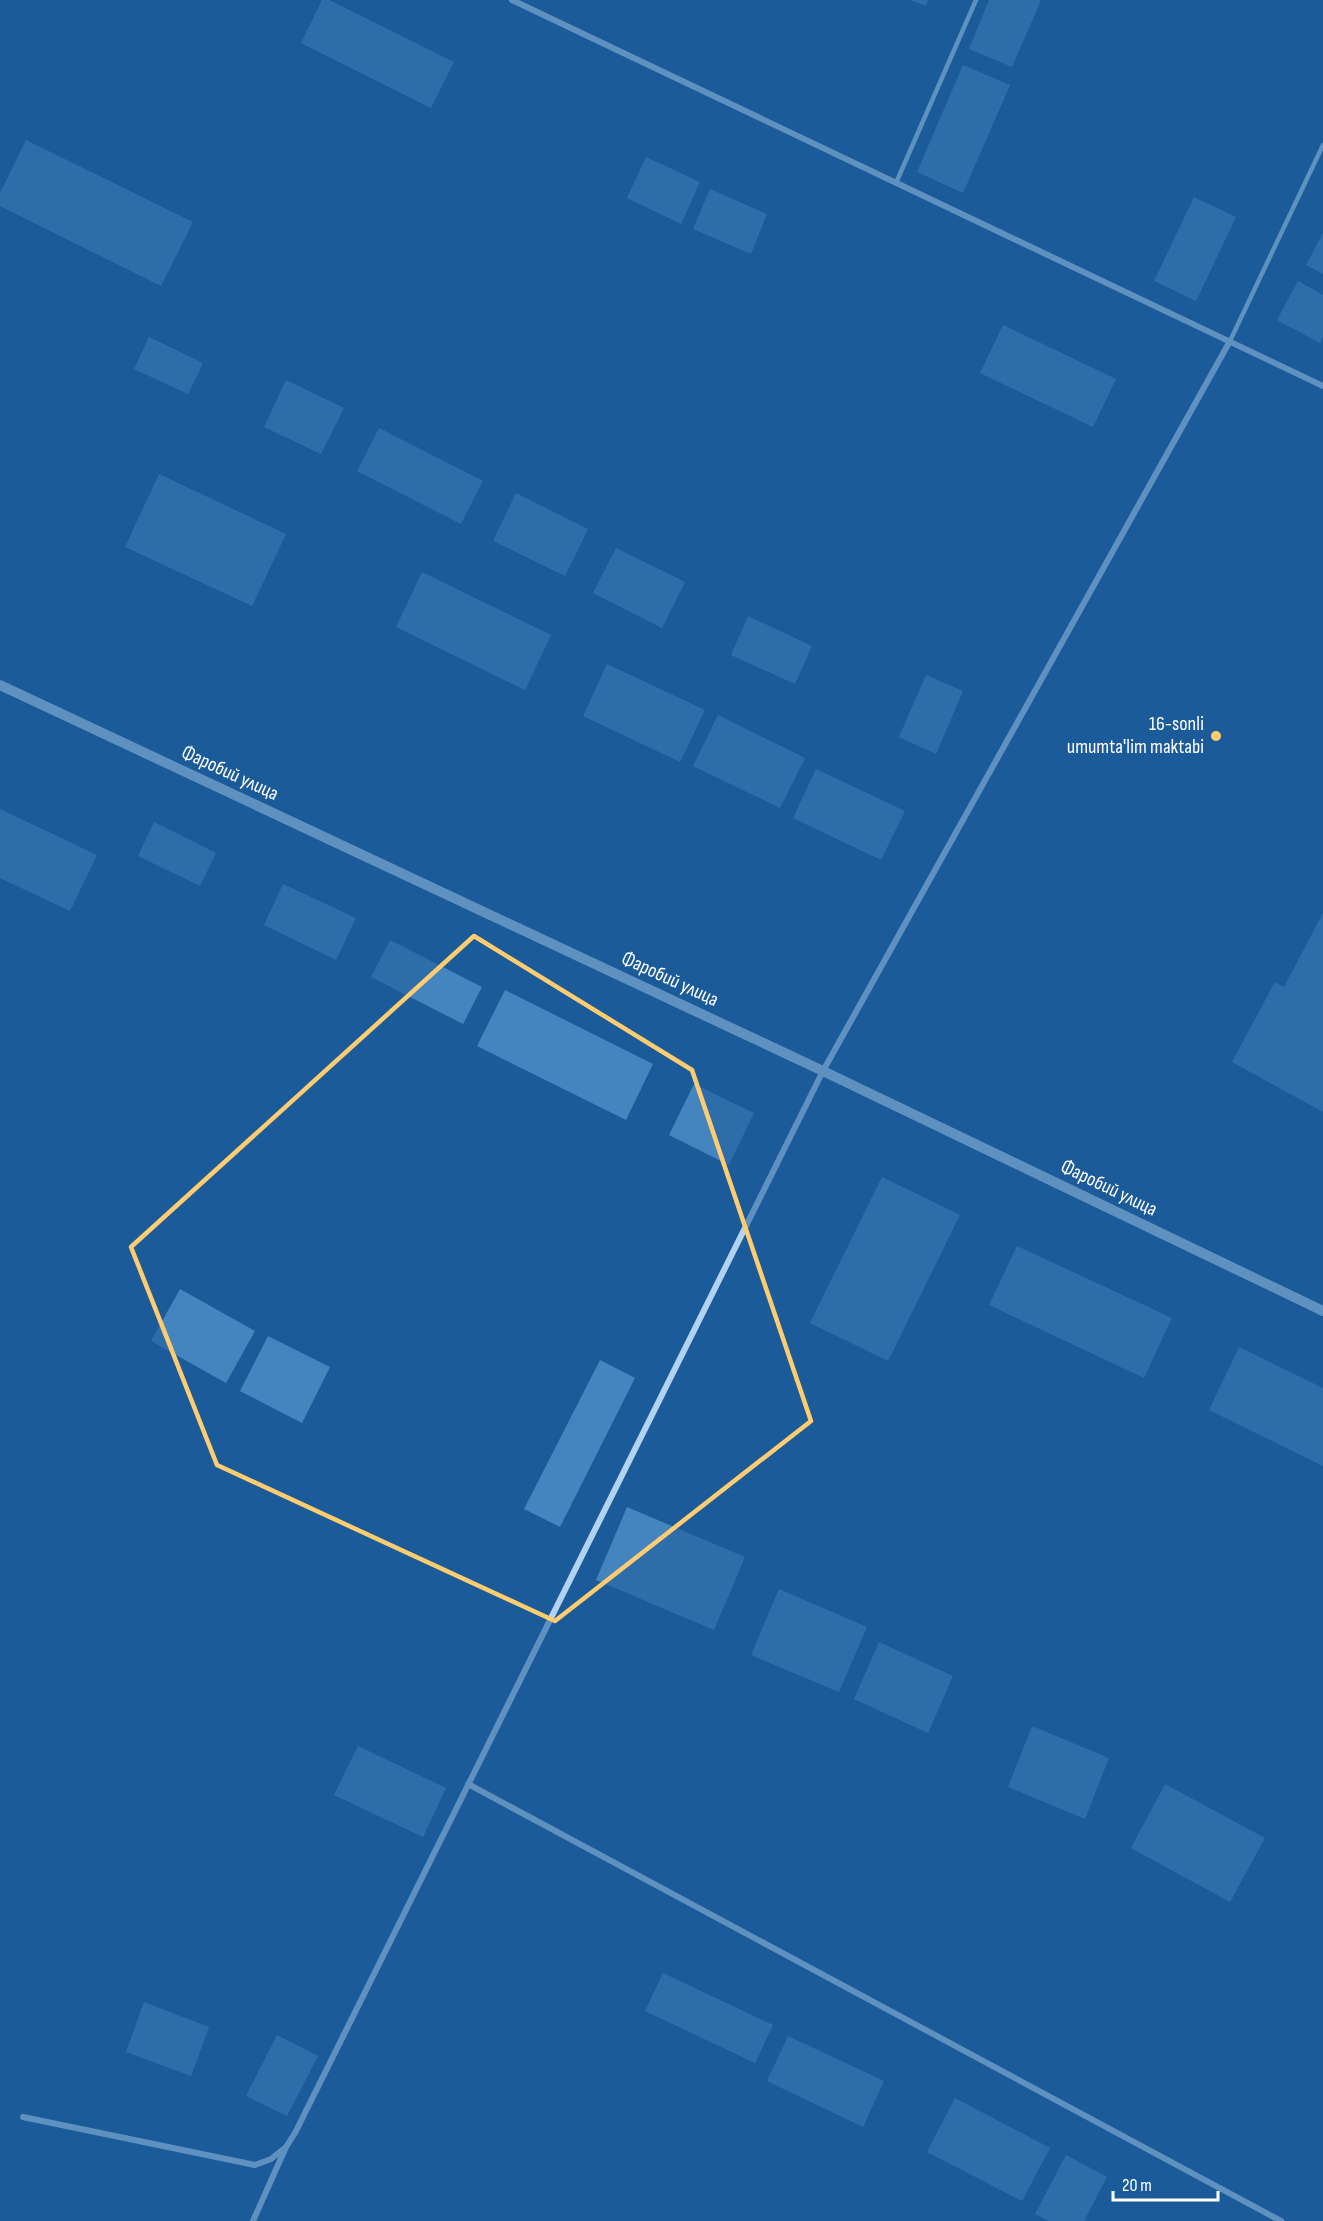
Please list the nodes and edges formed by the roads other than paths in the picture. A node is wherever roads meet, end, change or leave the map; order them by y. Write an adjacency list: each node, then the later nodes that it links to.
1 (512, 0): 3 (street)
2 (976, 0): 5 (lane)
3 (525, 3): 5 (street)
4 (1323, 145): 6 (lane)
5 (896, 183): 6 (street)
6 (1230, 341): 7 (street); 9 (street)
7 (1323, 386)
8 (0, 685): 9 (street, Фаробий улица)
9 (823, 1071): 10 (street, Фаробий улица); 11 (street)
10 (1323, 1311)
11 (468, 1784): 13 (street); 15 (street)
12 (23, 2117): 13 (street)
13 (286, 2147): 14 (street)
14 (252, 2221)
15 (1281, 2221)

